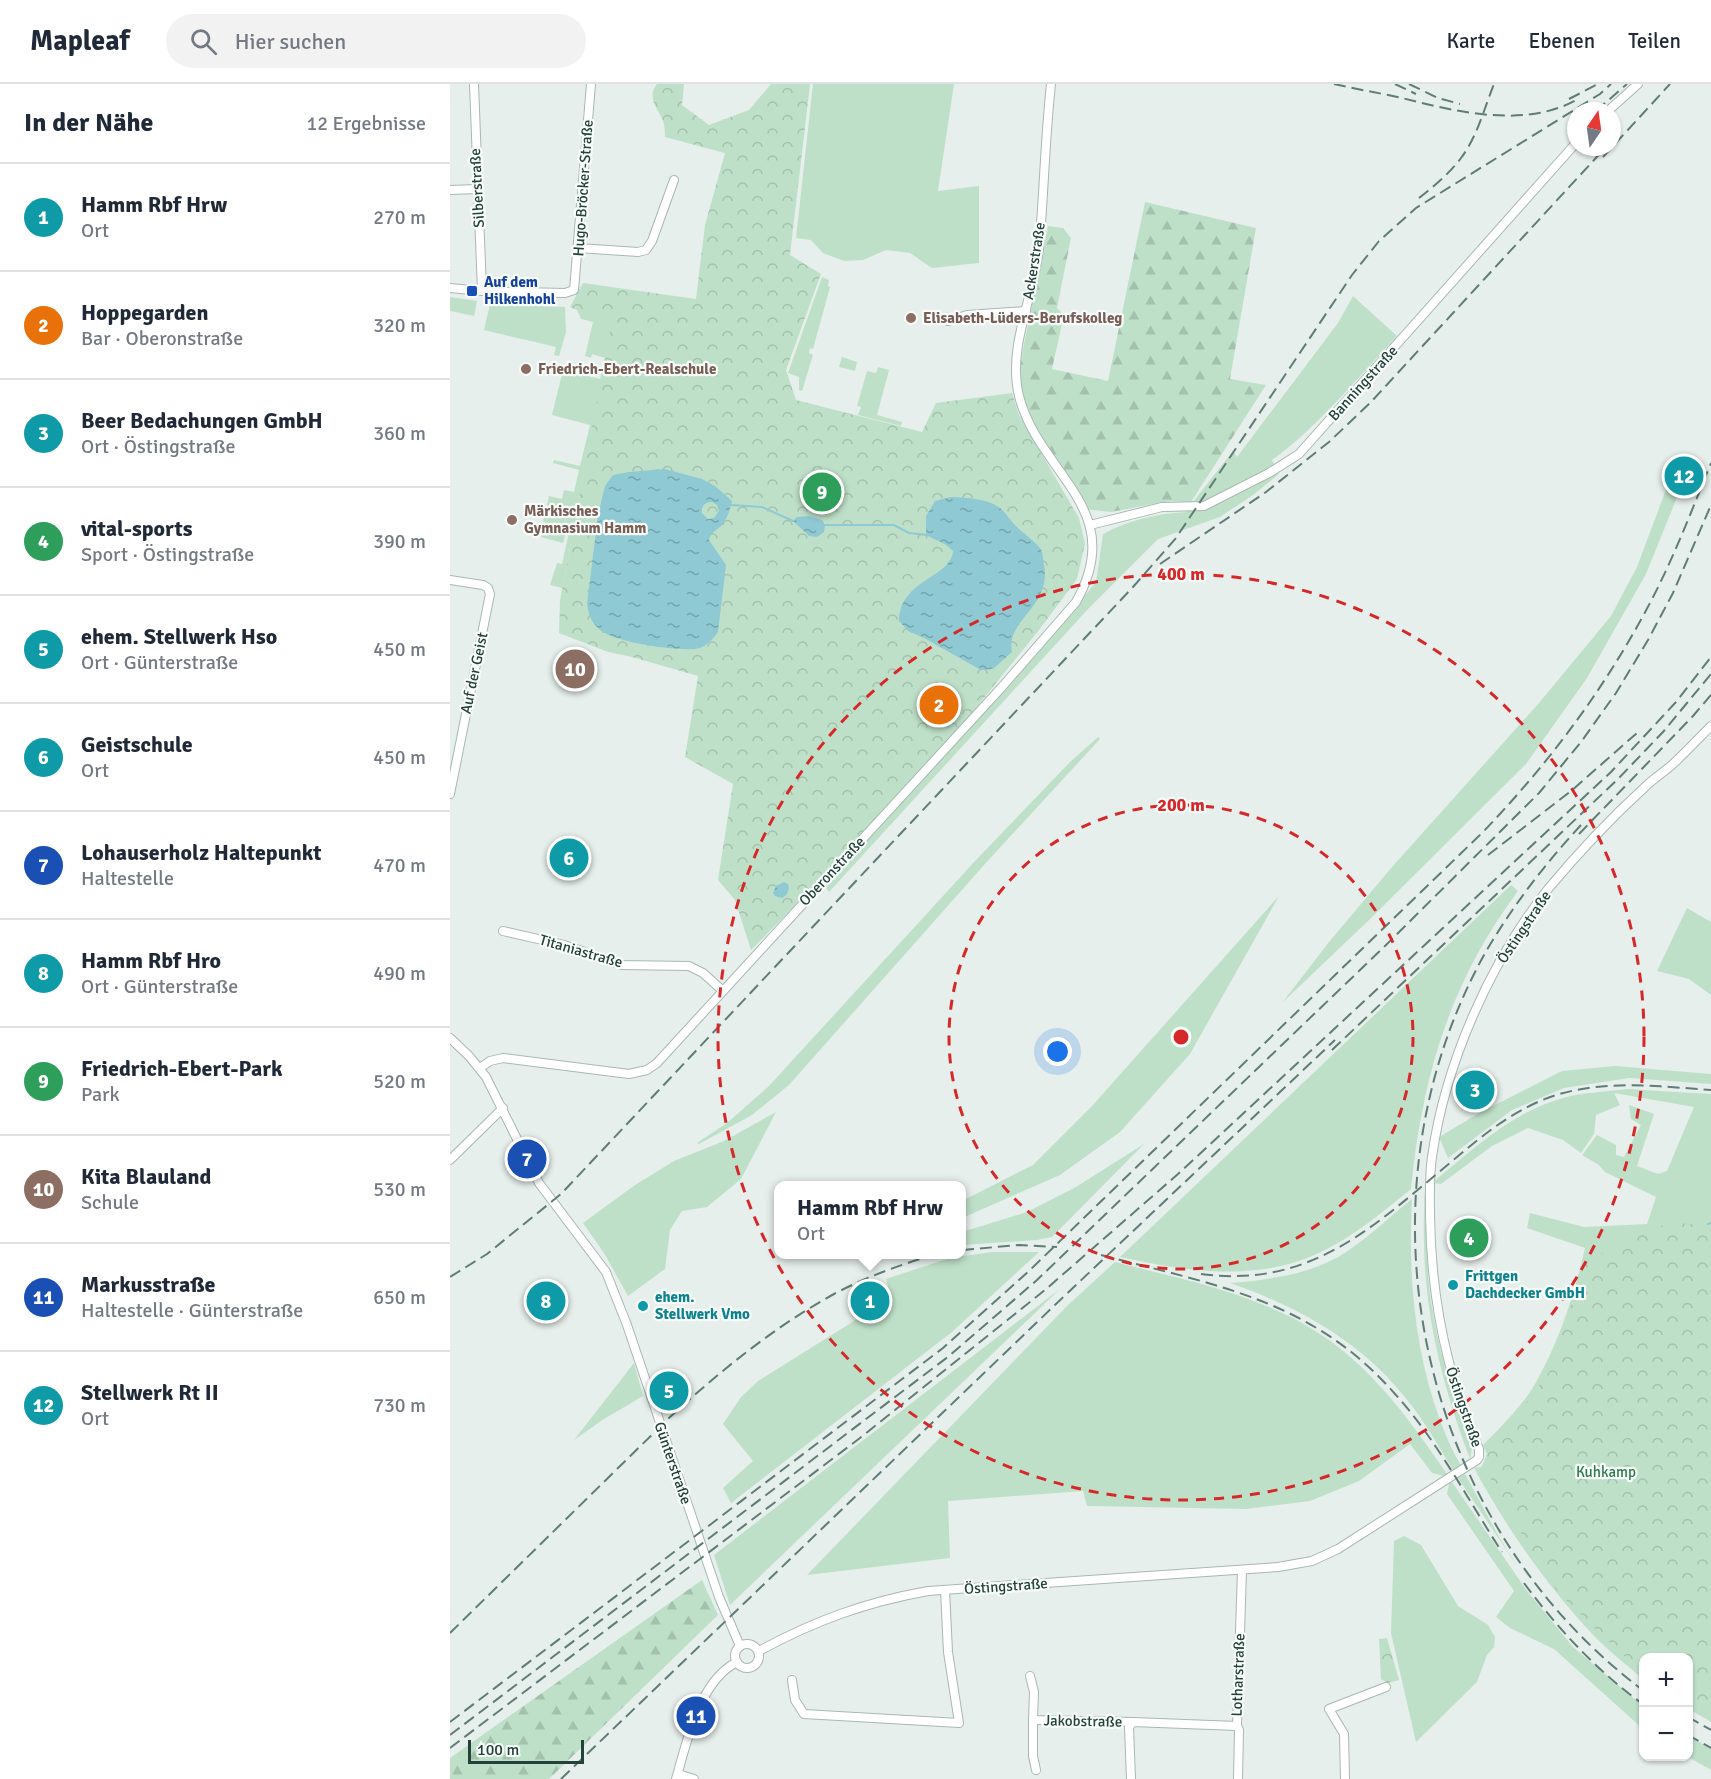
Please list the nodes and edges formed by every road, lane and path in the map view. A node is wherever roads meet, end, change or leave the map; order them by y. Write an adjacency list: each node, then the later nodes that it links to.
1 (474, 84): 8 (street, Silberstraße)
2 (591, 84): 10 (street, Hugo-Bröcker-Straße)
3 (1051, 84): 13 (street, Ackerstraße)
4 (1638, 84): 5 (street)
5 (1618, 102)
6 (1567, 153): 15 (street, Banningstraße)
7 (674, 180): 10 (street)
8 (477, 189): 9 (street); 12 (street, Silberstraße)
9 (450, 190)
10 (578, 248): 12 (street, Hugo-Bröcker-Straße)
11 (450, 288): 12 (street)
12 (482, 291)
13 (1026, 311): 14 (street); 15 (street, Ackerstraße)
14 (948, 321)
15 (1090, 525): 20 (street, Oberonstraße)
16 (450, 580): 18 (street, Auf der Geist)
17 (1711, 726): 25 (street, Östingstraße)
18 (450, 794)
19 (503, 931): 20 (street, Titaniastraße)
20 (723, 991): 22 (street, Oberonstraße)
21 (450, 1038): 22 (street, Günterstraße)
22 (480, 1068): 23 (street, Günterstraße)
23 (503, 1108): 24 (street); 27 (street, Günterstraße)
24 (450, 1160)
25 (1242, 1570): 26 (street, Östingstraße); 35 (street, Lotharstraße)
26 (945, 1590): 28 (street, Östingstraße); 31 (street)
27 (740, 1646): 28 (street); 29 (street)
28 (759, 1651): 29 (street)
29 (737, 1662): 37 (street)
30 (1030, 1676): 33 (street, Jakobstraße)
31 (792, 1680)
32 (1386, 1687): 41 (street)
33 (1033, 1720): 34 (street, Jakobstraße); 36 (street, Jakobstraße)
34 (1132, 1722): 35 (street, Jakobstraße); 39 (street)
35 (1237, 1726): 40 (street, Lotharstraße)
36 (1036, 1770)
37 (677, 1776): 38 (street)
38 (694, 1779)
39 (1131, 1779)
40 (1238, 1779)
41 (1345, 1779)

